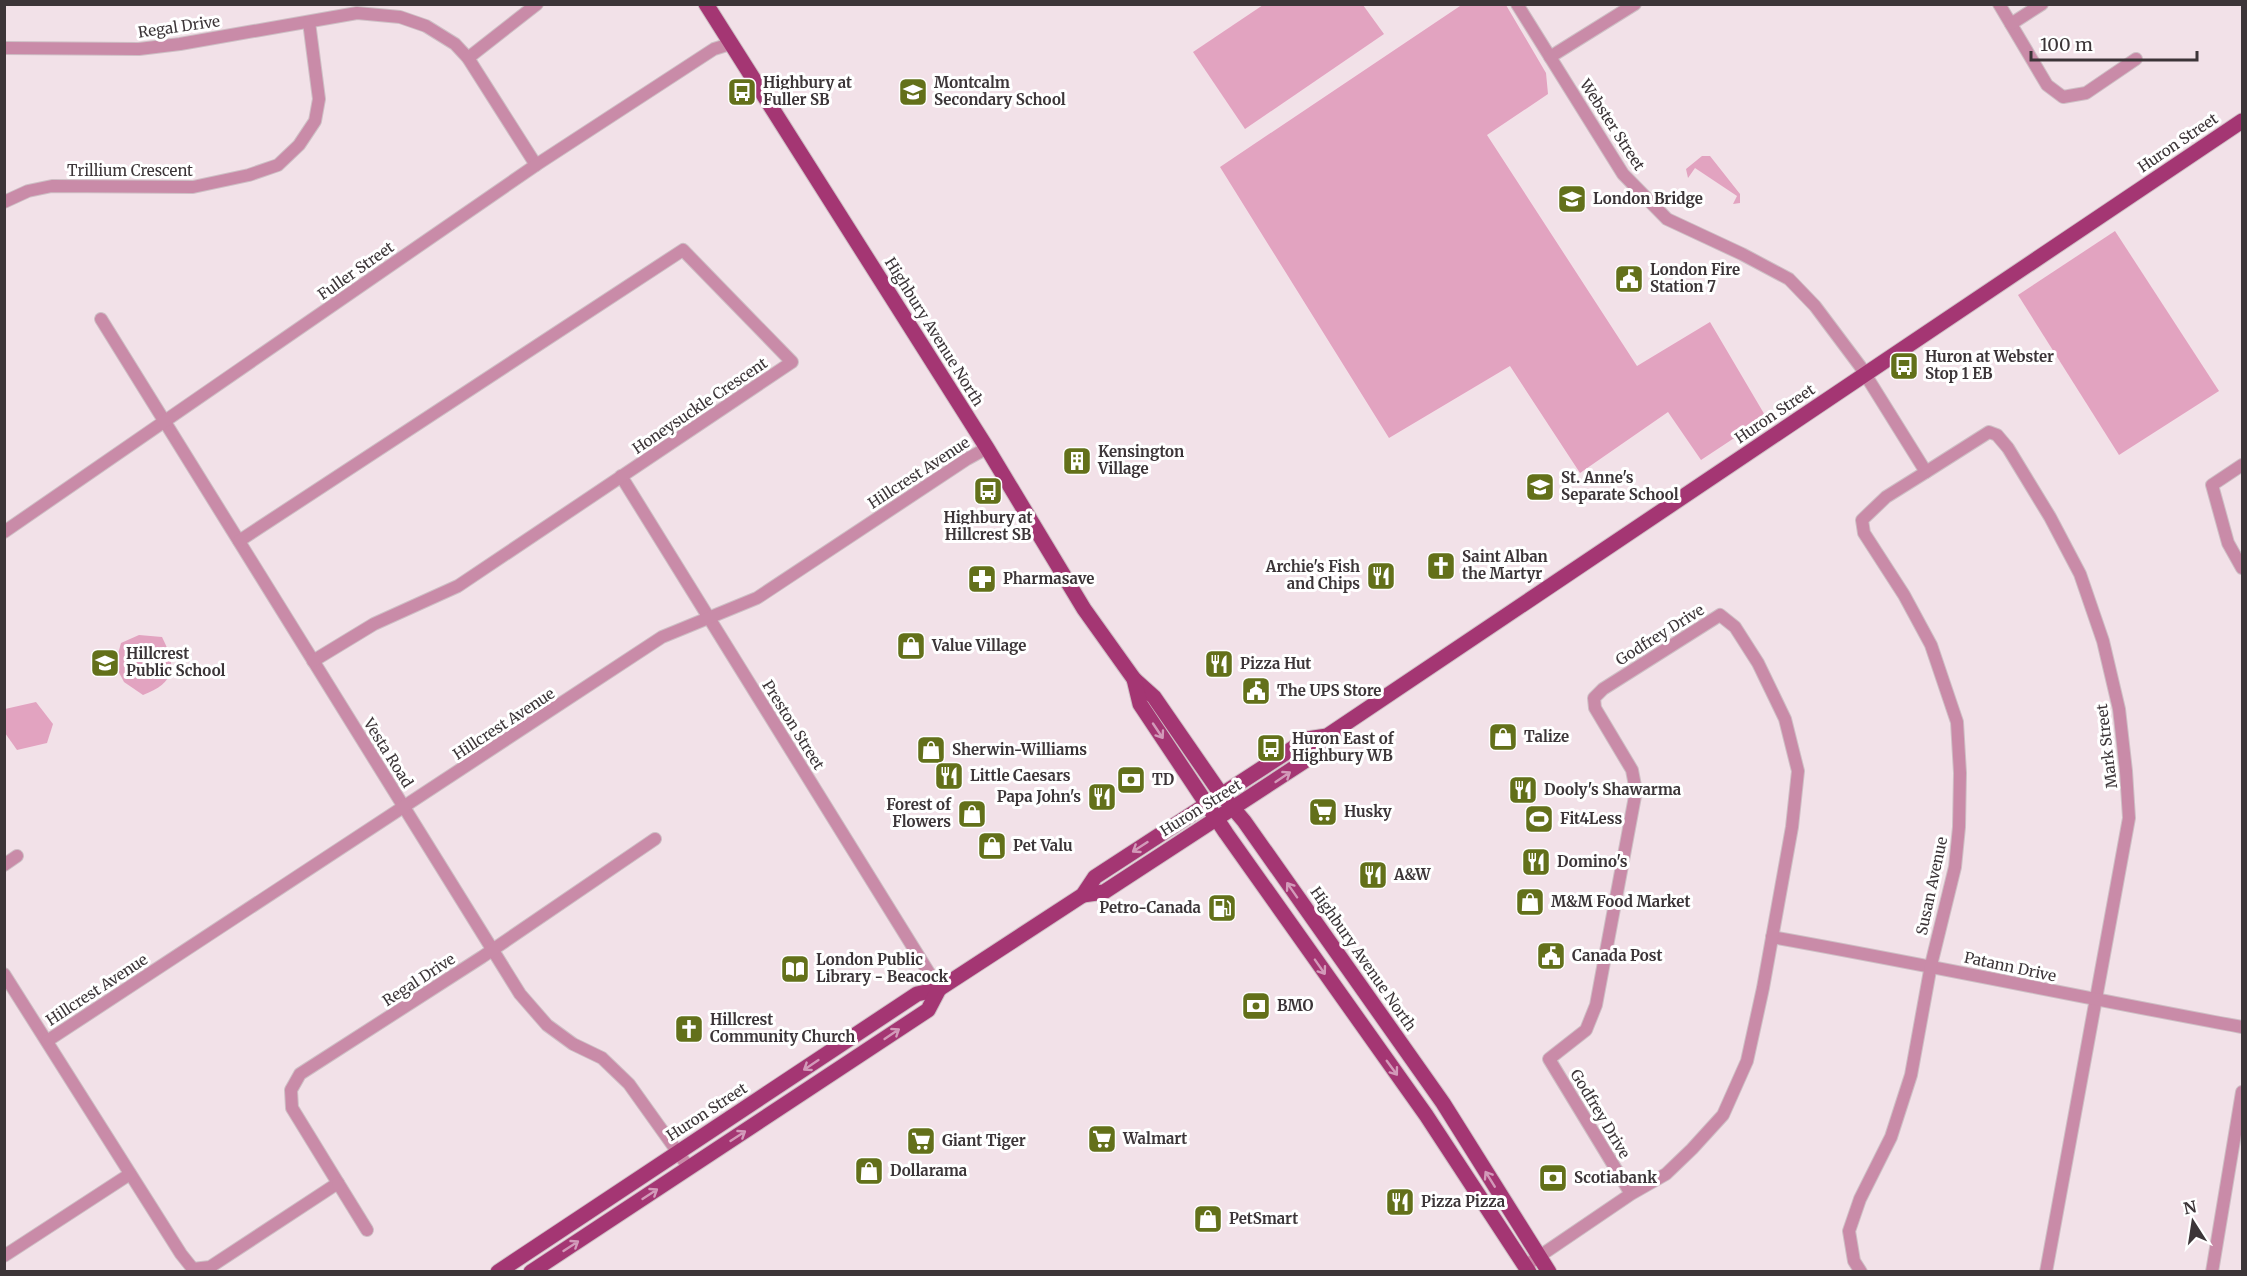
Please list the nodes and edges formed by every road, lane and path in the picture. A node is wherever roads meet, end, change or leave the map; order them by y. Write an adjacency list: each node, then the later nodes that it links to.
1 (706, 4): 9 (main road, Highbury Avenue North)
2 (1517, 4): 11 (street, Webster Street)
3 (1635, 4): 11 (street)
4 (1999, 4): 8 (street)
5 (2042, 4): 8 (street)
6 (532, 5): 12 (street)
7 (309, 22): 10 (street, Regal Drive); 12 (street, Regal Drive); 16 (street, Trillium Crescent)
8 (2012, 24): 13 (street)
9 (730, 44): 15 (street, Fuller Street); 20 (main road, Highbury Avenue North)
10 (4, 48)
11 (1550, 57): 18 (street, Webster Street)
12 (468, 58): 15 (street, Regal Drive)
13 (2136, 59)
14 (2242, 121): 18 (main road, Huron Street)
15 (536, 165): 19 (street, Fuller Street)
16 (4, 202)
17 (101, 319): 19 (street, Vesta Road)
18 (1865, 375): 22 (street); 30 (main road, Huron Street)
19 (165, 423): 24 (street, Fuller Street); 25 (street, Vesta Road)
20 (987, 448): 27 (street, Hillcrest Avenue); 29 (main road, Highbury Avenue North)
21 (2242, 465): 26 (street)
22 (1926, 472): 42 (street, Susan Avenue); 45 (street, Mark Street)
23 (621, 477): 25 (street, Honeysuckle Crescent); 27 (street, Preston Street); 28 (street, Honeysuckle Crescent)
24 (4, 532)
25 (239, 541): 28 (street, Vesta Road)
26 (2242, 568)
27 (708, 618): 33 (street, Hillcrest Avenue); 44 (street, Preston Street)
28 (314, 661): 33 (street, Vesta Road)
29 (1134, 679): 31 (main road, Highbury Avenue North); 32 (main road, Highbury Avenue North, one-way to 32)
30 (1327, 736): 31 (main road, Huron Street); 34 (main road, Huron Street, one-way to 30)
31 (1221, 794): 32 (main road, Huron Street); 34 (main road, Highbury Avenue North)
32 (1207, 803): 35 (main road, Highbury Avenue North); 39 (main road, Huron Street, one-way to 39)
33 (404, 807): 41 (street, Vesta Road); 47 (street, Hillcrest Avenue)
34 (1234, 809): 35 (main road, Huron Street); 56 (main road, Highbury Avenue North, one-way to 34)
35 (1216, 819): 39 (main road, Huron Street); 57 (main road, Highbury Avenue North, one-way to 57)
36 (655, 839): 41 (street, Regal Drive)
37 (17, 856): 38 (street)
38 (4, 865)
39 (1083, 895): 44 (main road, Huron Street)
40 (1772, 937): 42 (street, Patann Drive); 53 (street, Godfrey Drive); 53 (street, Godfrey Drive)
41 (493, 949): 49 (street, Vesta Road); 52 (street, Regal Drive)
42 (1930, 965): 45 (street, Patann Drive); 61 (street, Susan Avenue)
43 (4, 974): 47 (street)
44 (939, 989): 49 (main road, Huron Street, one-way to 49); 50 (main road, Huron Street, one-way to 44)
45 (2095, 1000): 46 (street, Patann Drive); 62 (street, Mark Street)
46 (2242, 1027)
47 (47, 1041): 51 (street)
48 (2242, 1092): 63 (street)
49 (678, 1153): 50 (street, Vesta Road); 58 (main road, Huron Street)
50 (690, 1168): 59 (main road, Huron Street, one-way to 50)
51 (130, 1174): 52 (street); 55 (street)
52 (338, 1183): 54 (street, Regal Drive)
53 (1631, 1194): 56 (street, Godfrey Drive)
54 (367, 1230)
55 (4, 1256)
56 (1540, 1257): 57 (street, Godfrey Drive); 60 (main road, Highbury Avenue North)
57 (1527, 1269)
58 (498, 1272)
59 (531, 1272)
60 (1549, 1272)
61 (1861, 1272)
62 (2046, 1272)
63 (2212, 1272)

